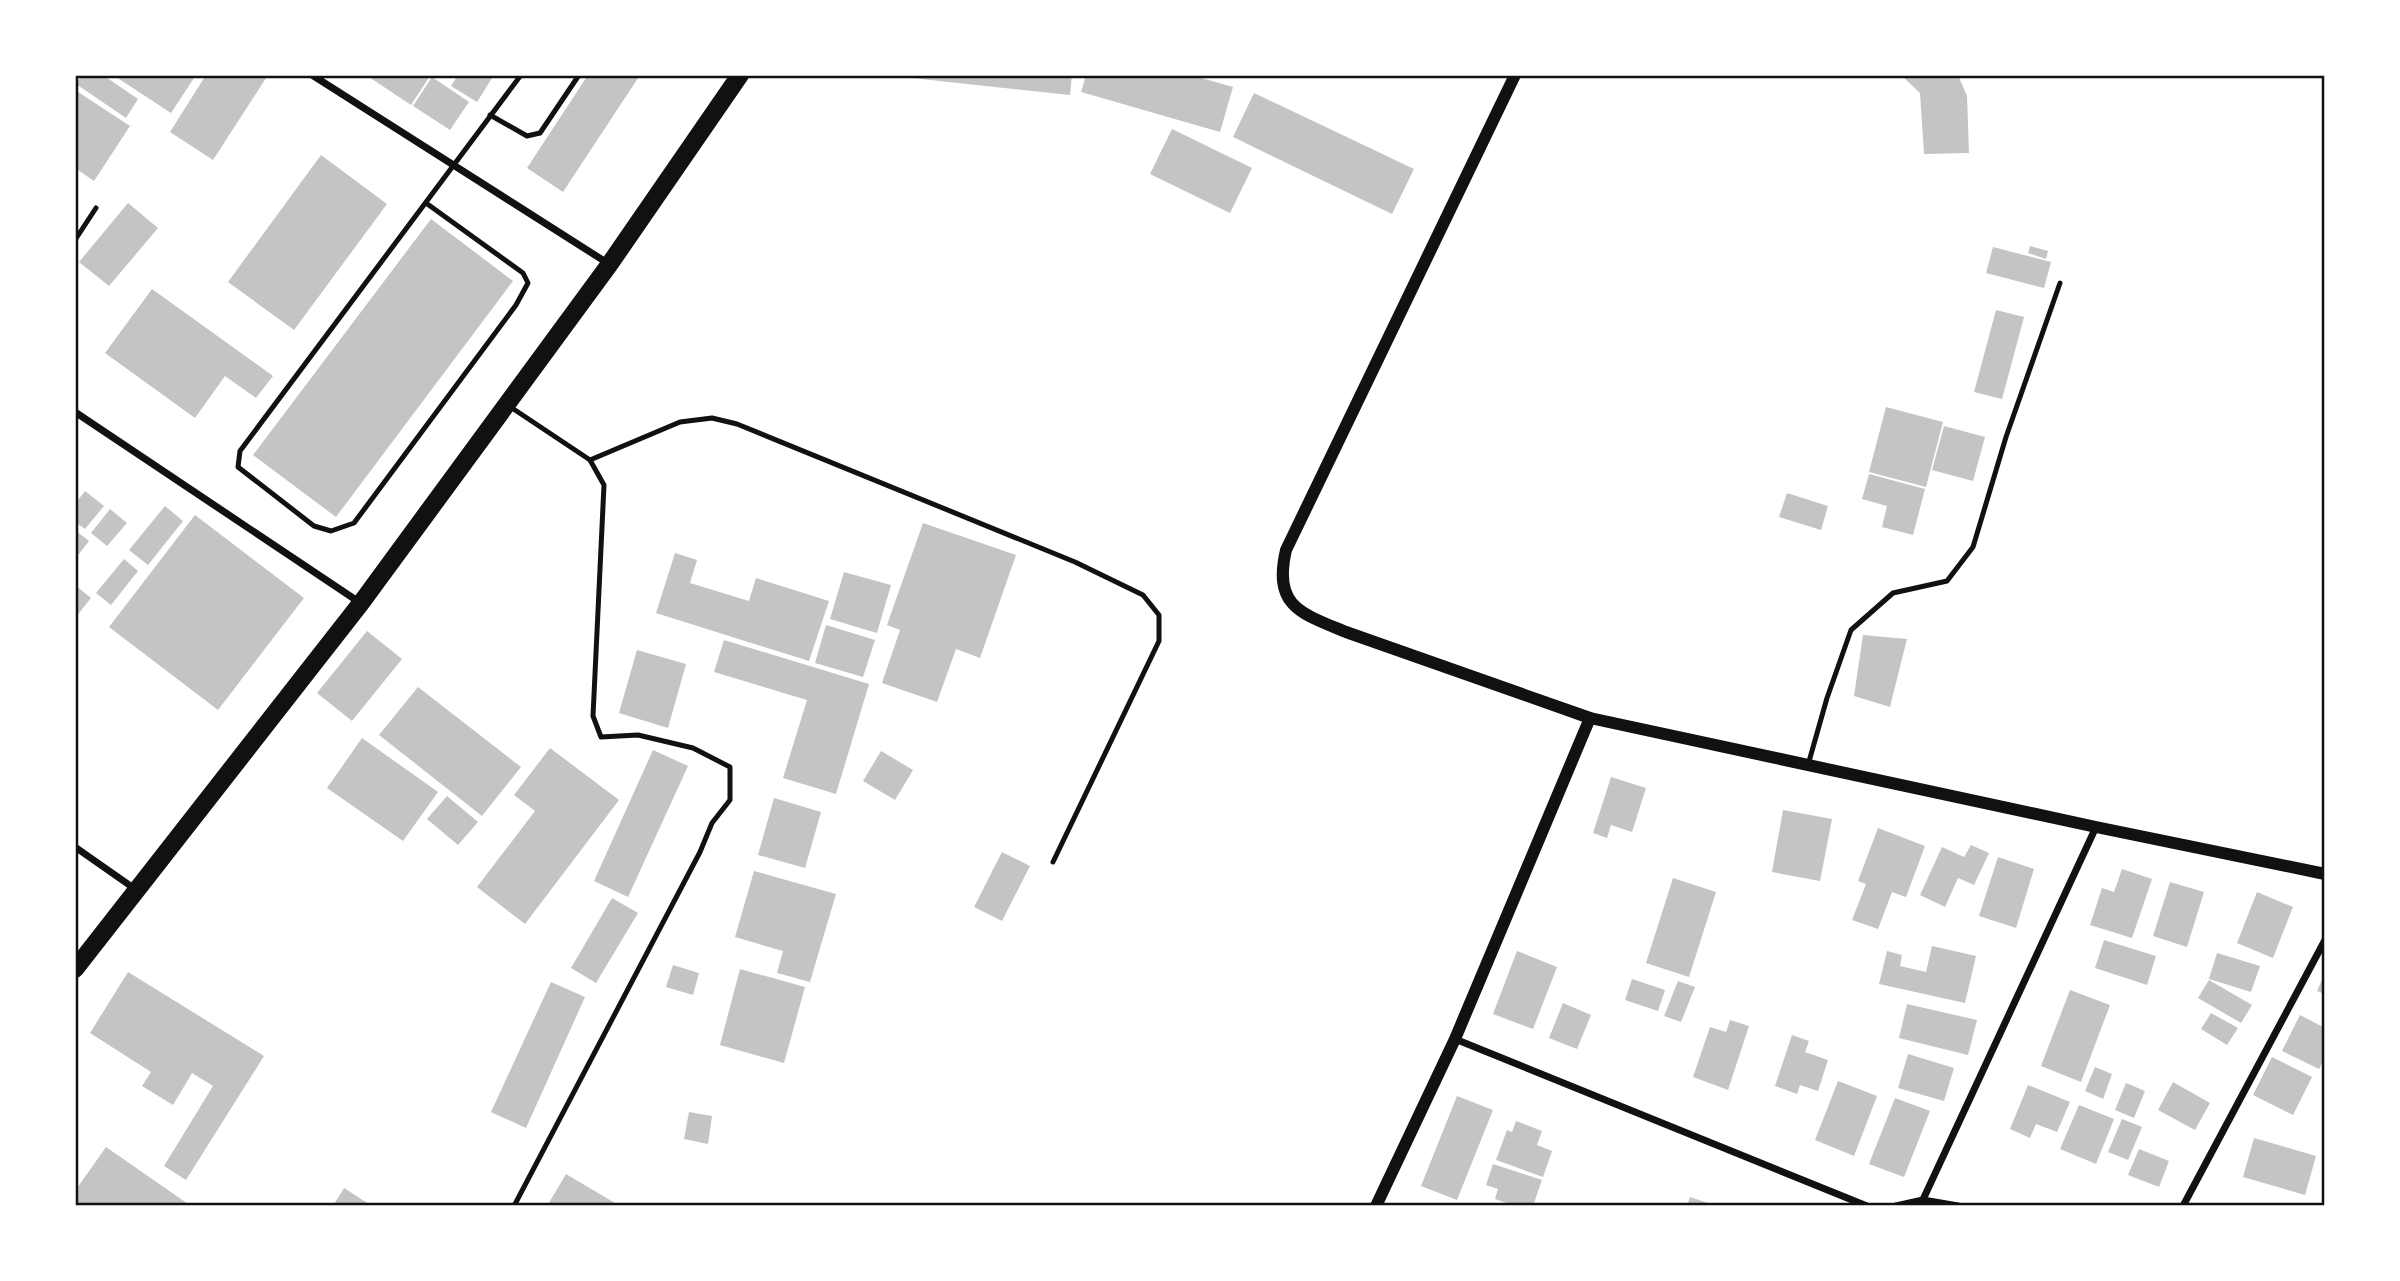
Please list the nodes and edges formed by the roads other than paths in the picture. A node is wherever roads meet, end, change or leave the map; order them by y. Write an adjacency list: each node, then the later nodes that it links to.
1 (312, 75): 7 (street)
2 (521, 75): 6 (lane)
3 (579, 75): 6 (lane)
4 (740, 75): 11 (main road)
5 (1515, 75): 17 (street)
6 (491, 115): 7 (lane)
7 (452, 164): 8 (lane); 11 (street)
8 (426, 203): 8 (lane)
9 (96, 208): 10 (lane)
10 (75, 240)
11 (609, 265): 13 (main road)
12 (2060, 283): 18 (lane)
13 (507, 404): 15 (lane); 16 (main road)
14 (75, 412): 16 (street)
15 (590, 460): 21 (lane); 28 (lane)
16 (360, 603): 23 (main road)
17 (1590, 718): 18 (street); 26 (street)
18 (1808, 765): 19 (street)
19 (2096, 827): 22 (street); 27 (street)
20 (75, 847): 23 (street)
21 (1053, 862)
22 (2325, 874)
23 (138, 891): 25 (main road)
24 (2325, 940): 33 (street)
25 (75, 969)
26 (1455, 1039): 29 (street); 30 (street)
27 (1921, 1203): 31 (street); 32 (street)
28 (513, 1206)
29 (1376, 1206)
30 (1867, 1206)
31 (1896, 1206)
32 (1958, 1206)
33 (2183, 1206)

